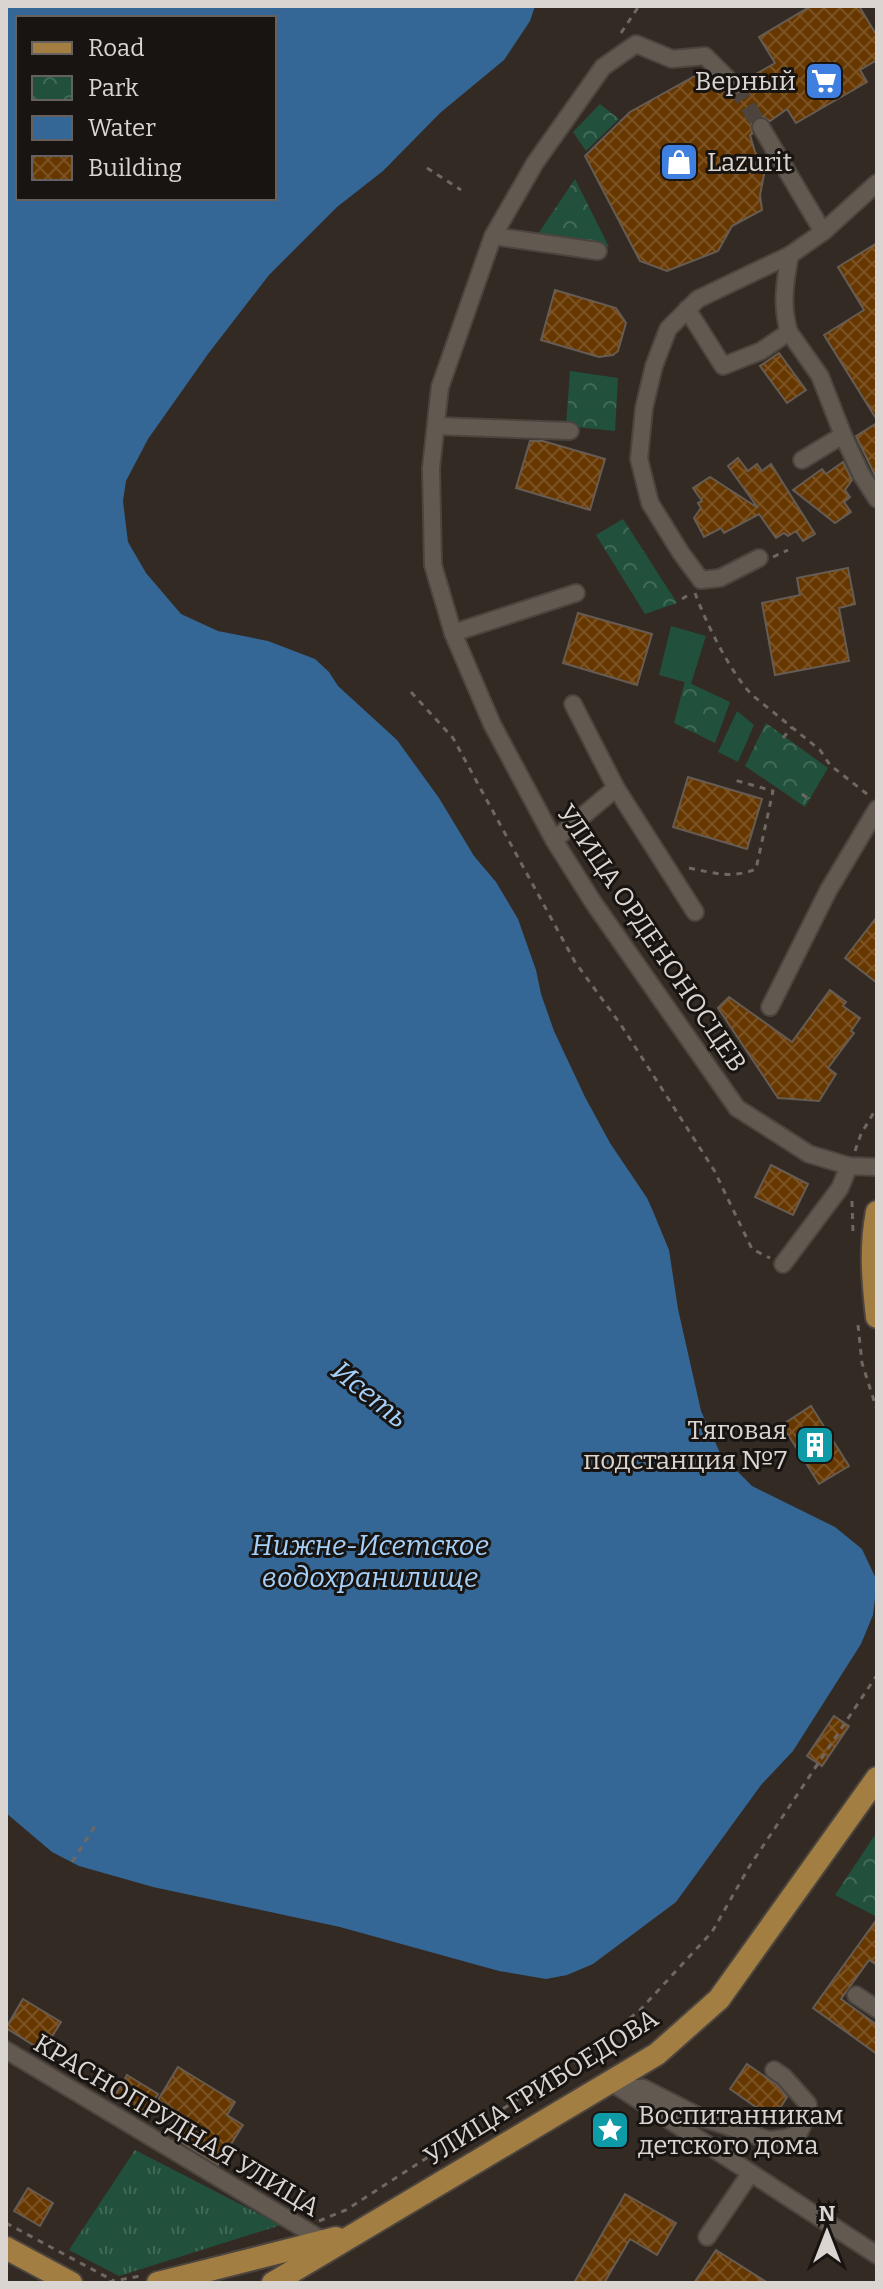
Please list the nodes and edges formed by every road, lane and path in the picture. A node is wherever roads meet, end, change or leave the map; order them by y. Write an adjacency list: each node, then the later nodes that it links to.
1 (735, 86): 7 (street, УЛИЦА ОРДЕНОНОСЦЕВ)
2 (761, 127): 6 (street)
3 (427, 168): 5 (path)
4 (877, 183): 6 (street)
5 (461, 190)
6 (823, 232): 9 (street)
7 (493, 236): 8 (street); 12 (street, УЛИЦА ОРДЕНОНОСЦЕВ)
8 (598, 251)
9 (790, 255): 10 (street); 11 (street)
10 (687, 309): 11 (street); 18 (street)
11 (789, 332): 14 (street)
12 (436, 426): 13 (street); 21 (street, УЛИЦА ОРДЕНОНОСЦЕВ)
13 (570, 431)
14 (843, 435): 15 (street); 16 (street)
15 (802, 460)
16 (877, 499)
17 (788, 550): 18 (path)
18 (767, 557)
19 (576, 593): 21 (street)
20 (682, 599): 24 (path)
21 (453, 633): 32 (street, УЛИЦА ОРДЕНОНОСЦЕВ)
22 (411, 692): 39 (path)
23 (573, 704): 27 (street)
24 (792, 727): 25 (path); 29 (path)
25 (783, 738)
26 (731, 779): 33 (path)
27 (616, 788): 32 (street); 34 (street)
28 (802, 794): 30 (path)
29 (867, 794)
30 (811, 801)
31 (877, 809): 35 (street)
32 (554, 840): 36 (street, УЛИЦА ОРДЕНОНОСЦЕВ)
33 (689, 868)
34 (695, 912)
35 (770, 1007)
36 (849, 1166): 37 (street, УЛИЦА ОРДЕНОНОСЦЕВ); 39 (street)
37 (877, 1167)
38 (877, 1212): 40 (main road)
39 (783, 1264)
40 (877, 1317)
41 (877, 1675): 52 (path)
42 (877, 1778): 49 (main road, УЛИЦА ГРИБОЕДОВА)
43 (97, 1823): 44 (path)
44 (72, 1862)
45 (856, 1995): 46 (street)
46 (877, 2009)
47 (6, 2050): 52 (street, КРАСНОПРУДНАЯ УЛИЦА)
48 (774, 2070): 49 (street)
49 (615, 2085): 50 (street); 53 (main road, УЛИЦА ГРИБОЕДОВА)
50 (750, 2174): 54 (street); 57 (street)
51 (6, 2223): 59 (path)
52 (300, 2226): 55 (street, КРАСНОПРУДНАЯ УЛИЦА)
53 (360, 2231): 55 (main road, УЛИЦА ГРИБОЕДОВА); 61 (main road, УЛИЦА ГРИБОЕДОВА)
54 (707, 2237)
55 (324, 2241): 58 (main road, УЛИЦА ГРИБОЕДОВА)
56 (6, 2248): 60 (main road)
57 (877, 2255)
58 (155, 2278): 59 (path)
59 (111, 2282)
60 (71, 2283)
61 (273, 2283)

